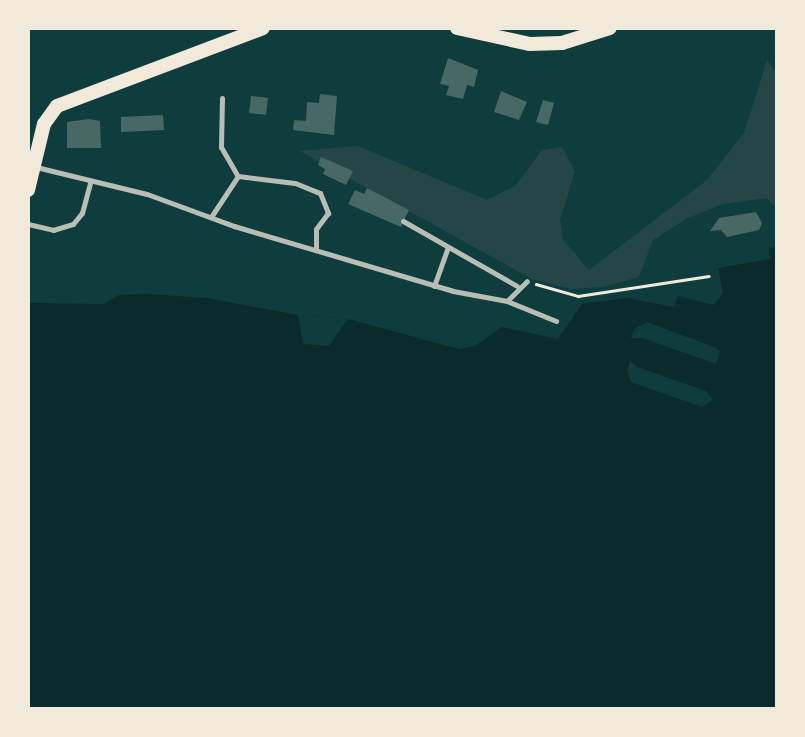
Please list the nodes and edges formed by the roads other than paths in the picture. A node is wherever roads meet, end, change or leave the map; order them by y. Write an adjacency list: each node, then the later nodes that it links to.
1 (263, 28): 5 (main road)
2 (457, 28): 3 (main road)
3 (610, 28)
4 (222, 98): 6 (lane)
5 (36, 167): 7 (lane); 8 (main road)
6 (238, 176): 9 (lane); 13 (lane)
7 (90, 183): 9 (lane); 11 (lane)
8 (28, 190)
9 (211, 217): 13 (lane)
10 (403, 221): 12 (lane)
11 (28, 224)
12 (447, 247): 15 (lane); 16 (lane)
13 (316, 250): 15 (lane)
14 (527, 281): 16 (lane)
15 (434, 286): 17 (lane)
16 (517, 286): 17 (lane)
17 (507, 301): 18 (lane)
18 (556, 321)

